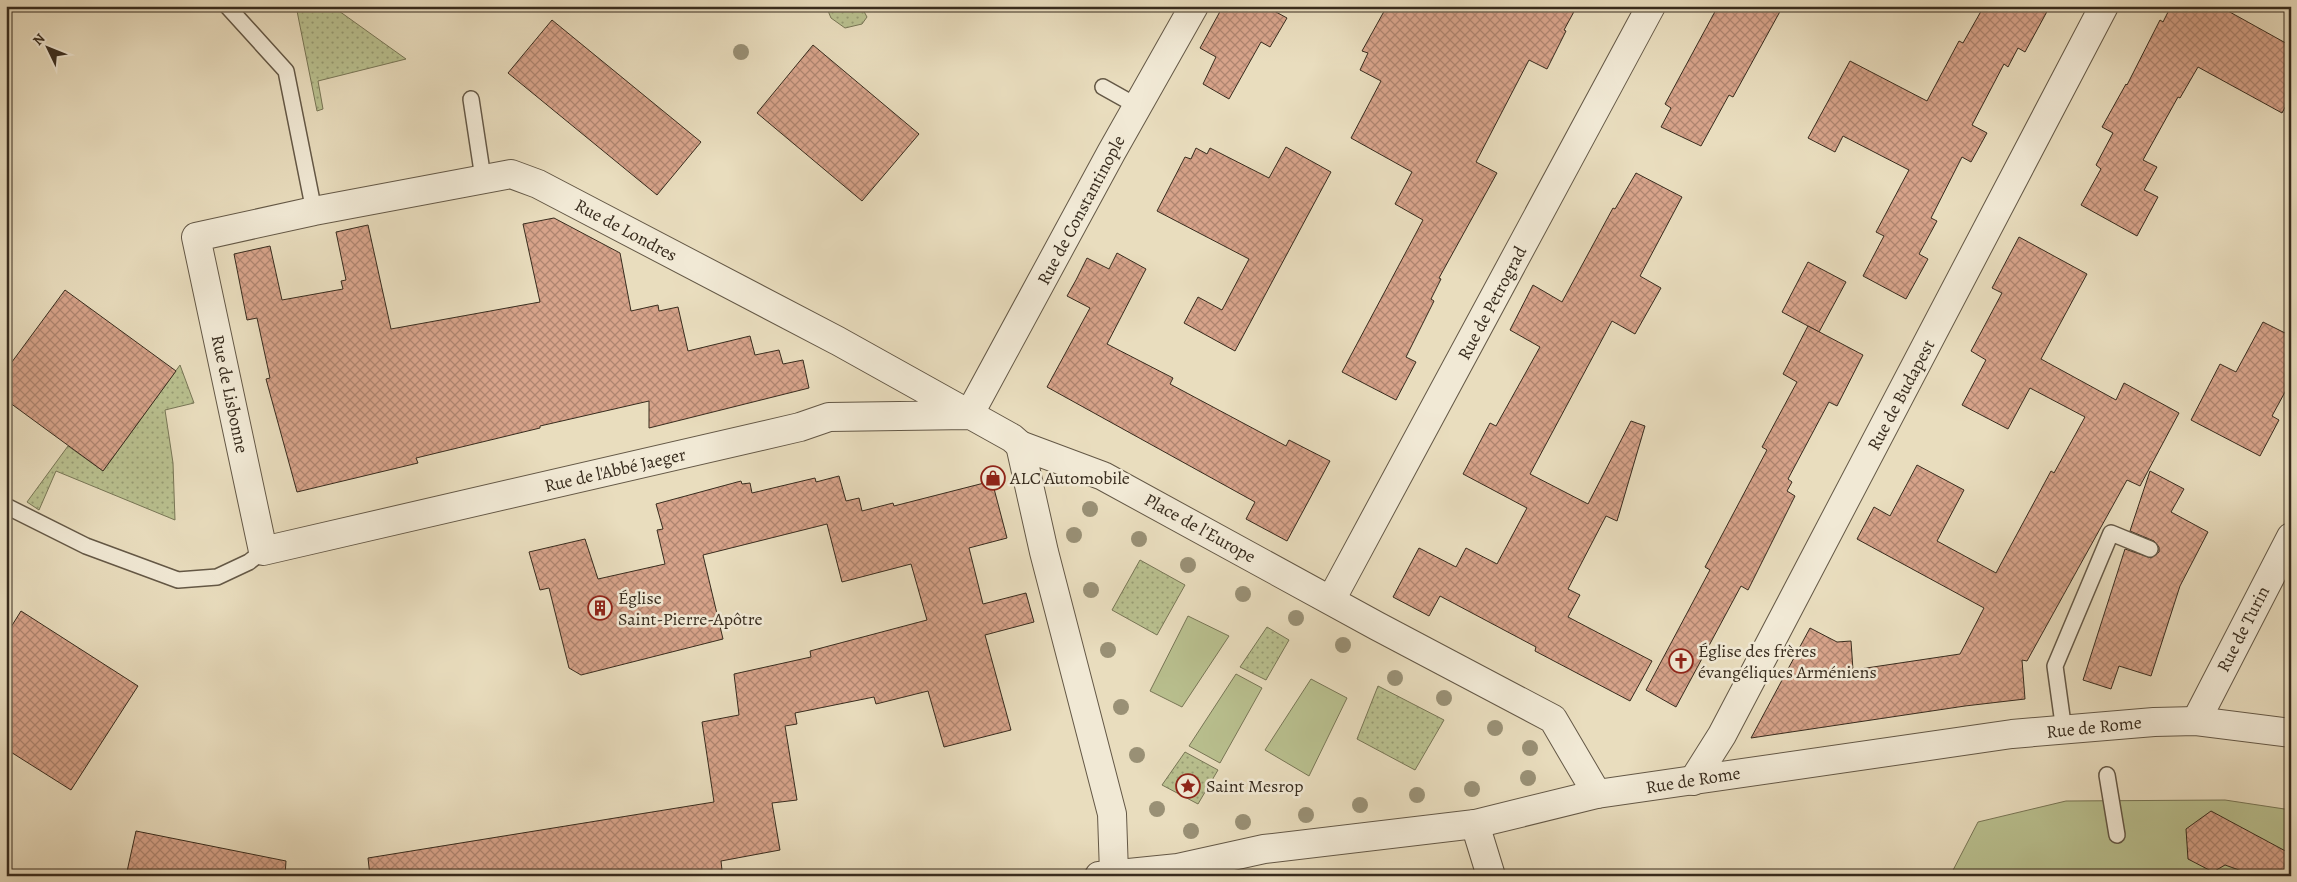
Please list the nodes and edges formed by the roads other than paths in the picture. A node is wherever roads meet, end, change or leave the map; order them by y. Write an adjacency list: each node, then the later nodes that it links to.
1 (227, 6): 9 (lane)
2 (1194, 6): 7 (street, Rue de Constantinople)
3 (1651, 6): 17 (street, Rue de Petrograd)
4 (2104, 6): 22 (street, Rue de Budapest)
5 (1103, 87): 7 (lane)
6 (471, 99): 8 (lane)
7 (1138, 106): 11 (street, Rue de Constantinople)
8 (483, 178): 9 (street, Rue de Londres); 11 (street, Rue de Londres)
9 (314, 211): 10 (street, Rue de Londres)
10 (196, 238): 16 (street, Rue de Lisbonne)
11 (969, 415): 12 (street, Rue de Londres); 16 (street, Rue de l'Abbé Jaeger)
12 (1020, 445): 17 (street, Place de l'Europe); 27 (street)
13 (6, 506): 16 (lane)
14 (2291, 538): 18 (street, Rue de Turin)
15 (2150, 549): 19 (lane)
16 (263, 551)
17 (1331, 600): 23 (street, Place de l'Europe)
18 (2196, 721): 19 (street, Rue de Rome); 20 (street, Rue de Rome)
19 (2064, 731): 22 (street, Rue de Rome)
20 (2291, 734)
21 (2107, 775): 25 (lane)
22 (1693, 781): 23 (street, Rue de Rome)
23 (1597, 794): 24 (street, Rue de Rome)
24 (1476, 824): 26 (street, Rue de Rome); 28 (street)
25 (2117, 835)
26 (1177, 872): 27 (street, Rue de Rome)
27 (1106, 874)
28 (1491, 876)

